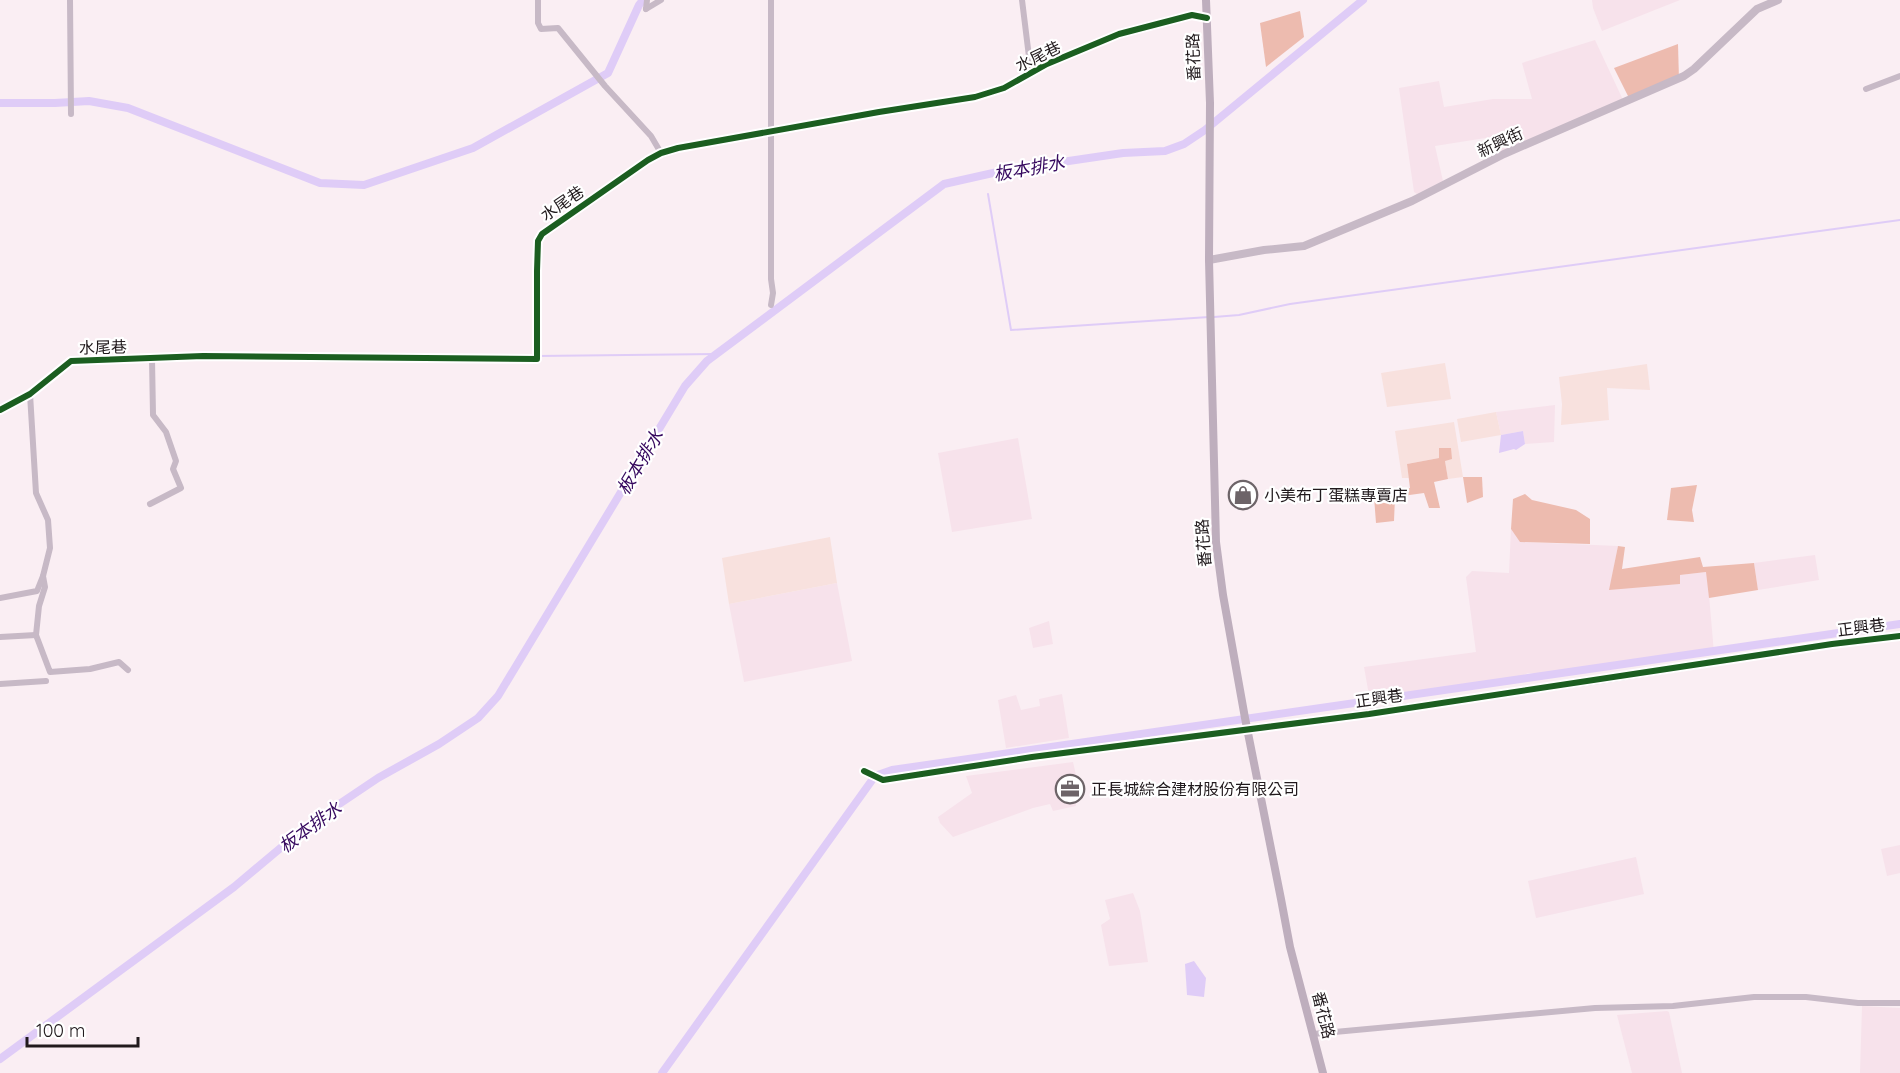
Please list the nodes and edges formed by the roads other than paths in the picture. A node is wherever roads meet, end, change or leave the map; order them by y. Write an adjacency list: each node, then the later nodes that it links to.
1 (70, 0): 13 (street)
2 (538, 0): 15 (street)
3 (647, 0): 4 (street)
4 (661, 0)
5 (771, 0): 14 (street)
6 (1022, 0): 10 (street)
7 (1206, 0): 9 (main road, 番花路)
8 (1778, 0): 16 (street, 新興街)
9 (1207, 18): 10 (street, 水尾巷); 16 (main road, 番花路)
10 (1031, 73): 14 (street, 水尾巷)
11 (1900, 76): 12 (street)
12 (1866, 89)
13 (72, 114)
14 (770, 132): 15 (street, 水尾巷); 17 (street)
15 (661, 153): 18 (street, 水尾巷)
16 (1209, 260): 30 (main road, 番花路)
17 (771, 305)
18 (152, 359): 19 (street, 水尾巷); 21 (street)
19 (30, 394): 20 (street, 水尾巷); 22 (street)
20 (0, 410)
21 (150, 504)
22 (43, 576): 23 (street); 24 (street)
23 (0, 598)
24 (36, 635): 26 (street); 27 (street)
25 (1900, 636): 30 (street, 正興巷)
26 (0, 637)
27 (128, 670)
28 (46, 681): 29 (street)
29 (0, 684)
30 (1249, 730): 31 (street, 正興巷); 33 (main road, 番花路)
31 (864, 771)
32 (1900, 1004): 33 (street)
33 (1313, 1034): 34 (main road, 番花路)
34 (1323, 1073)

